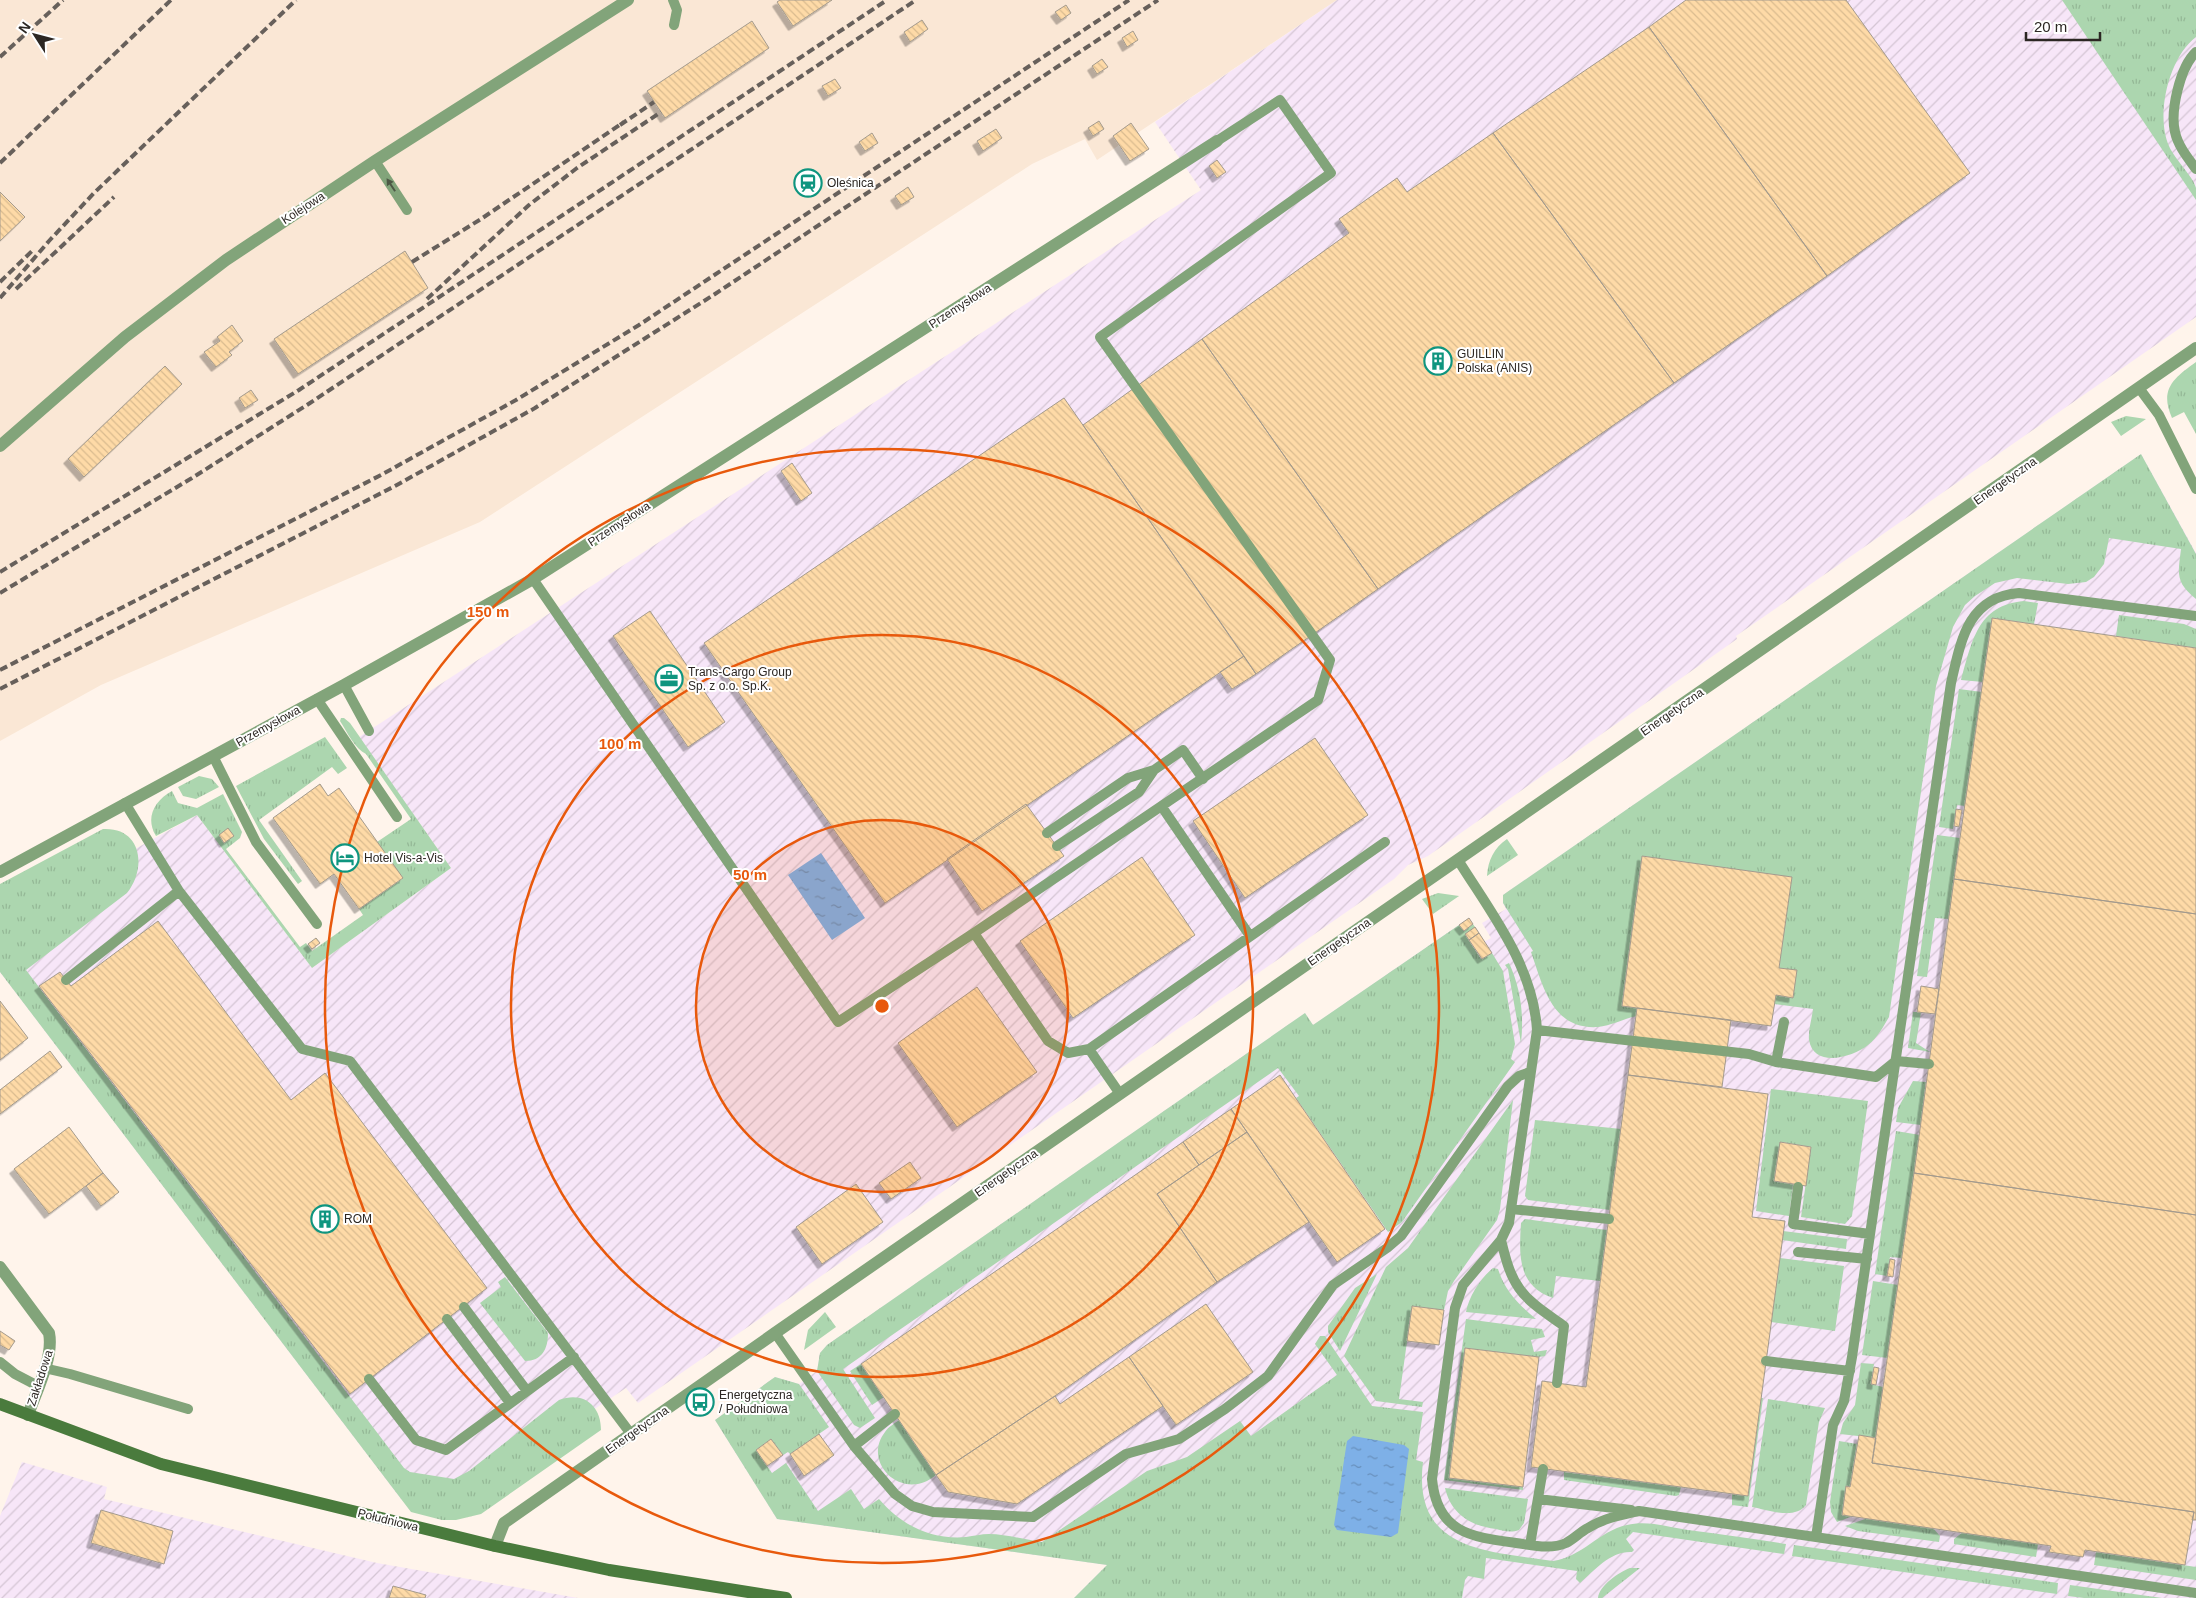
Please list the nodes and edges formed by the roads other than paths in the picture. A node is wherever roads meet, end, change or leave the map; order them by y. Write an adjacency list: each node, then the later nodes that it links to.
1 (628, 0): 6 (street, Kolejowa)
2 (673, 0): 3 (lane)
3 (674, 25)
4 (2196, 52): 7 (lane)
5 (1217, 141): 13 (street, Przemysłowa); 20 (lane)
6 (375, 161): 8 (lane, one-way to 6); 11 (street, Kolejowa)
7 (2196, 169)
8 (407, 210)
9 (2196, 348): 10 (street, Energetyczna)
10 (2139, 388): 12 (lane); 27 (street, Energetyczna)
11 (0, 446)
12 (2196, 489)
13 (533, 579): 15 (street, Przemysłowa); 31 (lane)
14 (2196, 616): 37 (lane)
15 (344, 685): 16 (street, Przemysłowa); 17 (lane)
16 (317, 699): 18 (street, Przemysłowa); 23 (lane)
17 (369, 731)
18 (212, 756): 21 (street, Przemysłowa); 30 (lane)
19 (1154, 770): 20 (lane); 24 (lane); 26 (lane)
20 (1203, 779): 22 (lane)
21 (125, 803): 28 (street, Przemysłowa); 29 (lane)
22 (1162, 807): 31 (lane); 32 (lane)
23 (397, 817)
24 (1047, 833)
25 (1385, 842): 32 (lane)
26 (1057, 846)
27 (1458, 860): 35 (lane); 41 (street, Energetyczna)
28 (0, 872)
29 (179, 891): 33 (lane); 53 (lane)
30 (317, 924)
31 (974, 934): 36 (lane)
32 (1250, 936): 36 (lane)
33 (66, 980)
34 (1784, 1022): 38 (lane)
35 (1536, 1030): 38 (lane); 40 (lane)
36 (1089, 1049): 41 (lane)
37 (1896, 1061): 38 (lane); 39 (lane); 45 (lane)
38 (1776, 1062)
39 (1929, 1064)
40 (1530, 1072): 43 (lane); 68 (lane)
41 (1120, 1094): 52 (street, Energetyczna)
42 (1798, 1187): 45 (lane)
43 (1512, 1209): 44 (lane); 46 (lane)
44 (1609, 1219)
45 (1870, 1234): 48 (lane)
46 (1501, 1240): 59 (lane); 73 (lane)
47 (1798, 1252): 48 (lane)
48 (1867, 1259): 57 (lane)
49 (0, 1266): 56 (street, Zakładowa)
50 (464, 1307): 61 (lane)
51 (447, 1319): 62 (lane)
52 (774, 1333): 67 (street, Energetyczna); 68 (lane)
53 (574, 1357): 61 (lane); 67 (lane)
54 (1766, 1361): 57 (lane)
55 (0, 1362): 60 (lane)
56 (44, 1368): 60 (street, Zakładowa); 64 (lane)
57 (1850, 1371): 72 (lane)
58 (369, 1380): 62 (lane)
59 (1557, 1383)
60 (38, 1386): 66 (street, Zakładowa)
61 (527, 1391): 62 (lane)
62 (510, 1403)
63 (0, 1404): 66 (street, Południowa)
64 (188, 1409)
65 (895, 1414): 68 (lane)
66 (28, 1415): 74 (street, Południowa)
67 (631, 1434): 74 (street, Energetyczna)
68 (854, 1446)
69 (1543, 1469): 70 (lane)
70 (1538, 1499): 71 (lane); 73 (lane)
71 (1639, 1511): 72 (lane); 73 (lane)
72 (1816, 1537): 75 (lane)
73 (1530, 1545)
74 (495, 1546): 76 (street, Południowa)
75 (2196, 1593)
76 (786, 1598)

